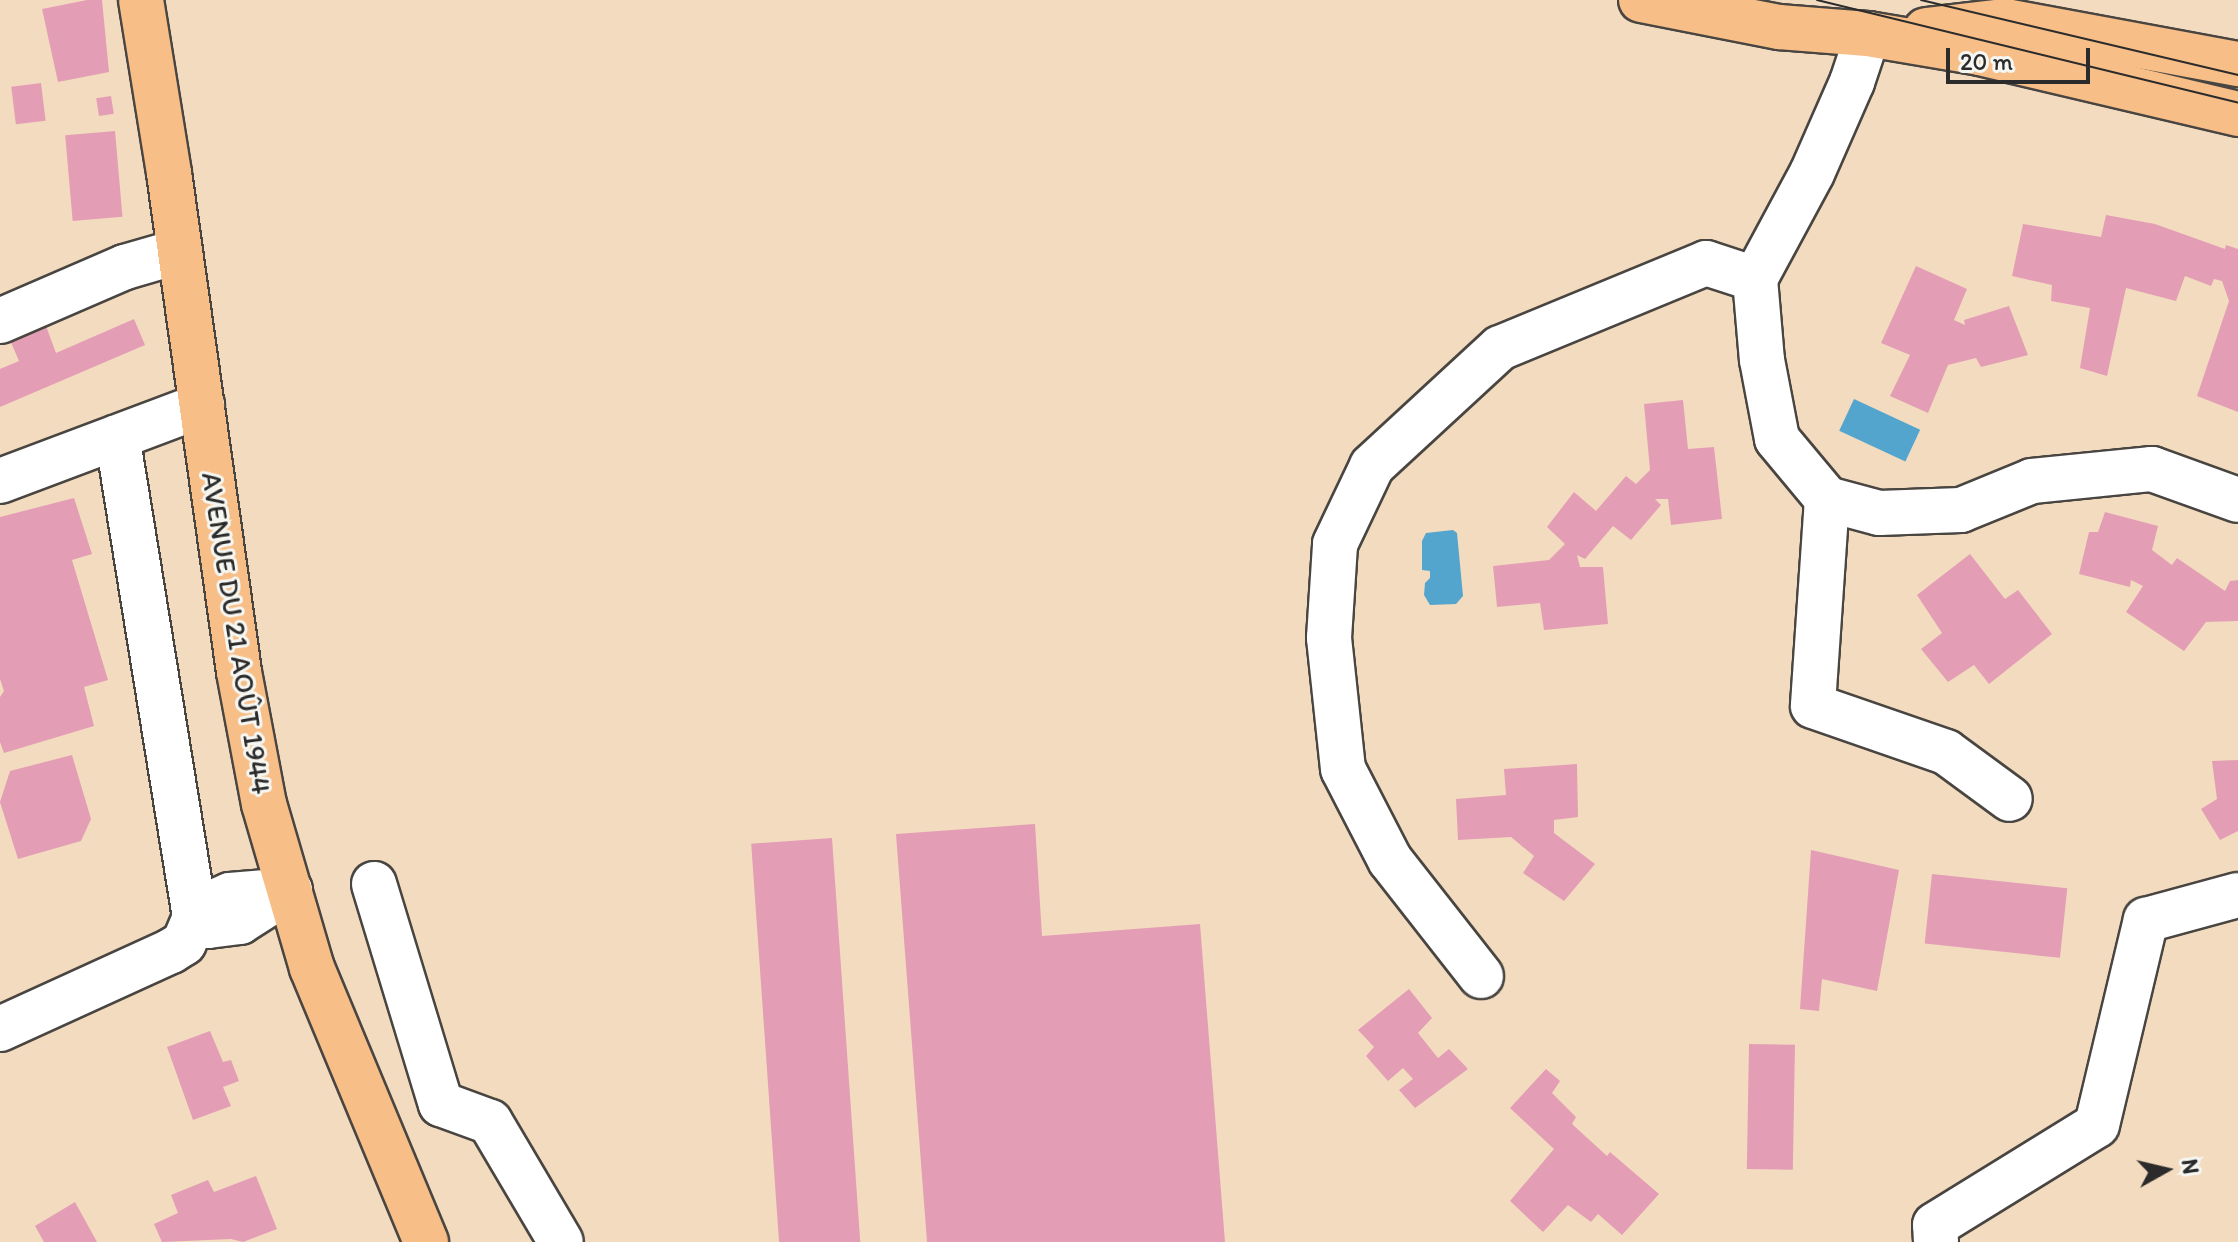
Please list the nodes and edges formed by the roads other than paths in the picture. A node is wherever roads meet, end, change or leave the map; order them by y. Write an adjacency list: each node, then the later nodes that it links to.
1 (141, 0): 6 (main road, AVENUE DU 21 AOÛT 1944)
2 (1641, 0): 3 (main road)
3 (1868, 34): 4 (main road); 5 (main road); 7 (street)
4 (2238, 64)
5 (2238, 114)
6 (180, 251): 8 (street); 9 (main road, AVENUE DU 21 AOÛT 1944)
7 (1755, 279): 12 (street); 19 (street)
8 (0, 321)
9 (202, 405): 10 (street); 16 (main road, AVENUE DU 21 AOÛT 1944)
10 (117, 437): 11 (street); 18 (street)
11 (0, 481)
12 (1827, 499): 13 (street); 14 (street)
13 (2238, 500)
14 (2010, 799)
15 (374, 884): 22 (street)
16 (290, 890): 18 (street); 21 (main road, AVENUE DU 21 AOÛT 1944)
17 (2238, 895): 23 (street)
18 (195, 917): 20 (street)
19 (1481, 976)
20 (0, 1029)
21 (426, 1242)
22 (561, 1242)
23 (1936, 1242)

